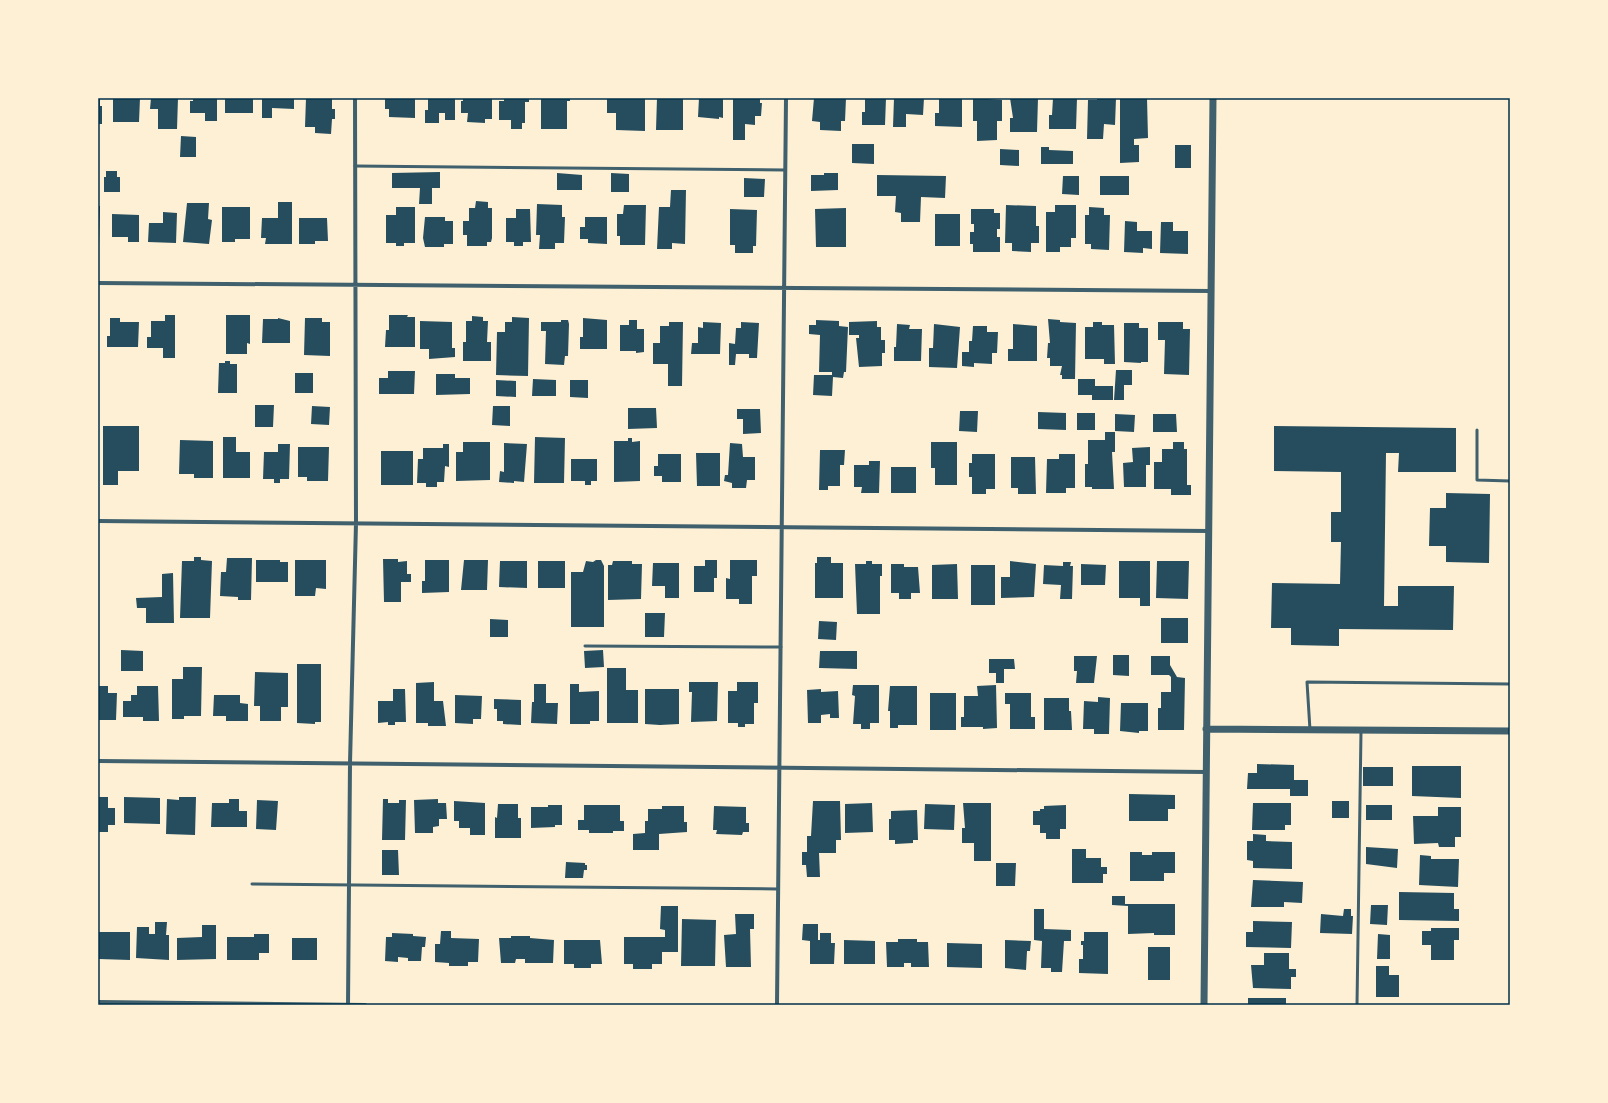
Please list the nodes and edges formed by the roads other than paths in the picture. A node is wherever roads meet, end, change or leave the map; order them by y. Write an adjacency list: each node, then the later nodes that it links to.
1 (355, 98): 4 (street)
2 (786, 98): 5 (street)
3 (1213, 98): 9 (street)
4 (355, 166): 5 (lane); 7 (street)
5 (785, 170): 8 (street)
6 (98, 283): 7 (street)
7 (355, 285): 8 (street); 13 (street)
8 (784, 288): 9 (street); 14 (street)
9 (1211, 291): 15 (street)
10 (1477, 430): 11 (lane)
11 (1510, 481)
12 (98, 521): 13 (street)
13 (356, 523): 14 (street); 24 (street)
14 (782, 527): 15 (street); 17 (street)
15 (1209, 530): 19 (street)
16 (585, 646): 17 (lane)
17 (781, 647): 25 (street)
18 (1510, 684): 20 (lane)
19 (1206, 729): 20 (street); 26 (street)
20 (1310, 730): 21 (street)
21 (1361, 731): 22 (street); 35 (lane)
22 (1510, 731)
23 (98, 761): 24 (street)
24 (350, 764): 25 (street); 28 (street)
25 (779, 768): 26 (street); 29 (street)
26 (1206, 772): 34 (street)
27 (252, 884): 28 (lane)
28 (349, 886): 29 (lane); 31 (street)
29 (778, 889): 33 (street)
30 (98, 1002): 31 (street)
31 (348, 1005): 32 (street)
32 (365, 1005)
33 (777, 1005)
34 (1204, 1005)
35 (1357, 1005)

